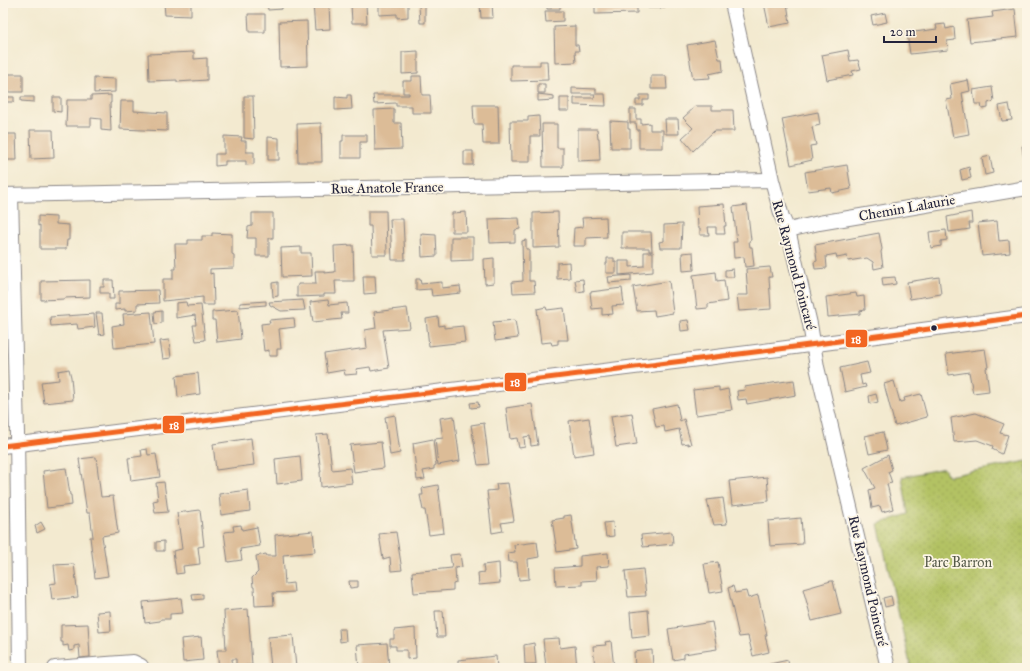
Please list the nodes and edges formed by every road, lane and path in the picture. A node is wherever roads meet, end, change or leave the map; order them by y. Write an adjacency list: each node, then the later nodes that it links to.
1 (732, 3): 2 (street, Rue Raymond Poincaré)
2 (772, 180): 4 (street, Rue Anatole France); 5 (street, Rue Raymond Poincaré)
3 (1027, 188): 5 (street, Chemin Lalaurie)
4 (7, 195): 8 (street)
5 (788, 230): 7 (street, Rue Raymond Poincaré)
6 (1027, 316): 7 (street)
7 (813, 344): 8 (street); 13 (street, Rue Raymond Poincaré)
8 (17, 444): 9 (street); 10 (street)
9 (3, 446)
10 (20, 668)
11 (55, 668): 12 (street)
12 (142, 668)
13 (888, 668)

